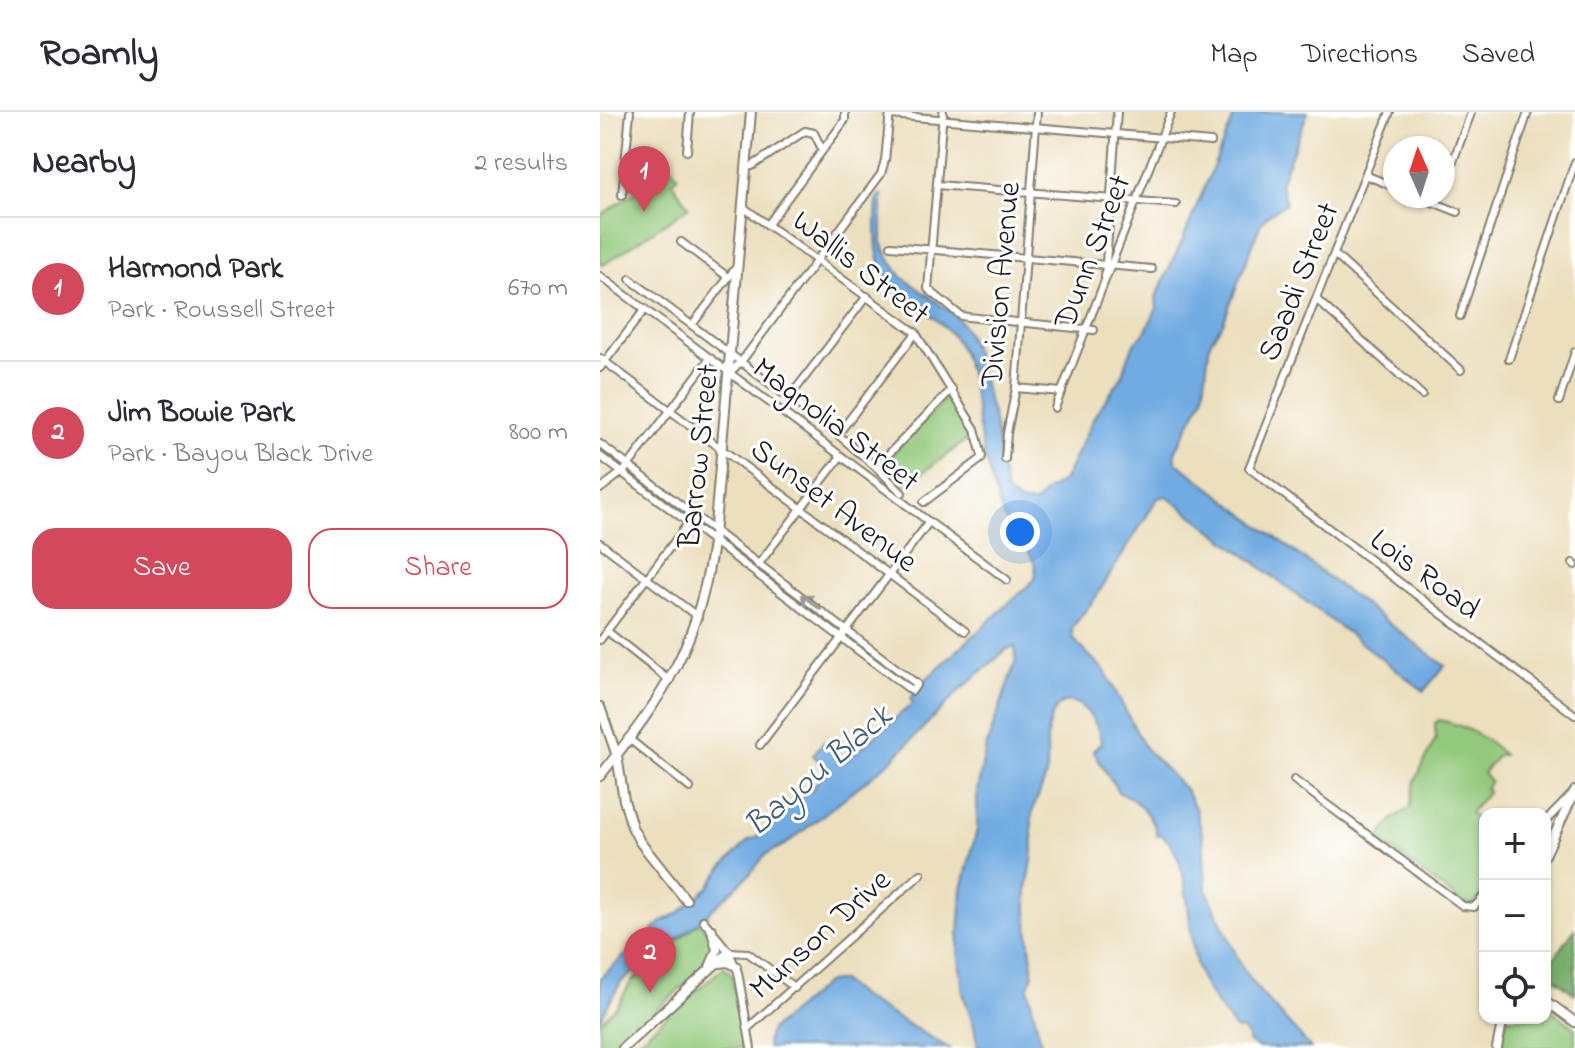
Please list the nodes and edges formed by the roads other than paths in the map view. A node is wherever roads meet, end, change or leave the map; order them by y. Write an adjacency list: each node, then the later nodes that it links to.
1 (630, 112): 26 (street)
2 (690, 112): 18 (street)
3 (751, 112): 21 (main road, Barrow Street)
4 (1037, 112): 13 (street, Division Avenue)
5 (1117, 112): 14 (street)
6 (1171, 112): 15 (street, Dunn Street)
7 (1390, 112): 22 (street, Saadi Street)
8 (1528, 112): 49 (street)
9 (890, 113): 12 (street); 39 (street)
10 (1471, 113): 19 (street)
11 (846, 114): 17 (street)
12 (943, 116): 13 (street); 24 (street)
13 (1036, 127): 14 (street); 25 (street, Division Avenue)
14 (1115, 135): 15 (street); 27 (street)
15 (1160, 138): 16 (street); 28 (street, Dunn Street)
16 (1211, 142)
17 (822, 149): 21 (street); 33 (street)
18 (687, 151)
19 (1455, 156)
20 (1575, 162): 57 (street)
21 (746, 167): 30 (main road, Barrow Street)
22 (1365, 175): 23 (street); 37 (street, Saadi Street)
23 (1383, 182)
24 (937, 185): 25 (street); 36 (street)
25 (1032, 192): 27 (street); 38 (street, Division Avenue)
26 (622, 195)
27 (1111, 199): 28 (street); 40 (street)
28 (1137, 202): 29 (street); 40 (street, Dunn Street)
29 (1176, 204)
30 (743, 207): 33 (street, Wallis Street); 41 (main road, Barrow Street)
31 (1451, 208): 32 (street)
32 (1458, 212)
33 (769, 223): 39 (street, Wallis Street)
34 (681, 242): 44 (street)
35 (891, 246): 36 (street)
36 (932, 249): 38 (street); 50 (street)
37 (1334, 254): 47 (street, Saadi Street); 60 (street)
38 (1027, 257): 40 (street); 50 (street, Division Avenue)
39 (818, 259): 46 (street, Wallis Street); 59 (street)
40 (1109, 264): 42 (street); 52 (street, Dunn Street)
41 (738, 265): 44 (street); 55 (main road, Barrow Street)
42 (1152, 269)
43 (600, 276): 48 (street, Magnolia Street)
44 (728, 277): 51 (street)
45 (630, 279): 51 (street)
46 (867, 296): 53 (street, Wallis Street); 66 (street)
47 (1316, 299): 65 (street); 78 (street, Saadi Street)
48 (645, 309): 56 (street, Magnolia Street); 58 (street)
49 (1460, 316)
50 (1021, 322): 52 (street); 62 (street, Division Avenue)
51 (692, 325): 55 (street)
52 (1090, 329): 64 (street, Dunn Street)
53 (916, 333): 63 (street, Wallis Street); 70 (street)
54 (1575, 352): 67 (street)
55 (731, 355): 59 (street); 61 (main road, Barrow Street)
56 (710, 358): 61 (street, Magnolia Street); 69 (street)
57 (1509, 359)
58 (602, 362): 69 (street, Sunset Avenue)
59 (741, 362): 61 (street); 66 (street)
60 (1461, 370)
61 (729, 373): 72 (main road, Barrow Street); 74 (street, Magnolia Street)
62 (1016, 388): 64 (street); 75 (street, Division Avenue)
63 (952, 389): 77 (street); 82 (street, Wallis Street)
64 (1062, 392): 68 (street, Dunn Street)
65 (1422, 395)
66 (789, 398): 70 (street)
67 (1559, 401)
68 (1055, 408)
69 (670, 410): 72 (street, Sunset Avenue); 76 (street)
70 (836, 433): 77 (street)
71 (600, 444): 76 (street)
72 (722, 449): 83 (street, Sunset Avenue); 86 (main road, Barrow Street)
73 (600, 456): 79 (street)
74 (841, 456): 83 (street); 85 (street, Magnolia Street)
75 (1005, 459)
76 (628, 466): 79 (street); 86 (street)
77 (876, 467): 81 (street)
78 (1249, 468): 102 (street, Lois Road)
79 (622, 473): 80 (street); 84 (street)
80 (600, 489)
81 (902, 493)
82 (924, 502)
83 (801, 508): 89 (street); 91 (street, Sunset Avenue)
84 (689, 522): 87 (street); 92 (street)
85 (929, 522): 91 (street); 93 (street, Magnolia Street)
86 (715, 531): 87 (main road, Barrow Street); 89 (street)
87 (714, 541): 90 (street); 94 (main road, Barrow Street)
88 (600, 543): 92 (street)
89 (759, 564): 90 (street); 95 (street, one-way to 89)
90 (753, 571): 98 (street)
91 (890, 575): 95 (street); 97 (street, Sunset Avenue)
92 (646, 578): 94 (street); 96 (street)
93 (1007, 580)
94 (698, 617): 100 (main road, Barrow Street)
95 (847, 630): 98 (street); 98 (street)
96 (607, 631): 99 (street); 100 (street)
97 (965, 631)
98 (842, 637): 104 (street)
99 (600, 640)
100 (670, 681): 103 (main road, Barrow Street)
101 (600, 707): 105 (main road)
102 (1575, 715)
103 (628, 738): 105 (main road, Barrow Street); 108 (street)
104 (760, 745)
105 (617, 754): 106 (main road, Barrow Street); 115 (main road)
106 (600, 776)
107 (1294, 780): 116 (street)
108 (690, 788)
109 (1575, 790): 110 (street); 112 (main road)
110 (1551, 816)
111 (1551, 823): 112 (street)
112 (1558, 826): 113 (main road)
113 (1551, 842)
114 (921, 874): 123 (street, Munson Drive)
115 (686, 900)
116 (1479, 903)
117 (703, 920): 118 (street)
118 (712, 930): 119 (street); 122 (main road)
119 (729, 952): 120 (main road); 121 (street); 123 (street)
120 (718, 964): 121 (main road); 122 (main road)
121 (736, 966): 127 (street)
122 (704, 976): 128 (main road)
123 (795, 988): 127 (street, Munson Drive)
124 (1551, 1004): 125 (main road)
125 (1575, 1022)
126 (1502, 1024): 130 (main road)
127 (748, 1028): 129 (street)
128 (623, 1048)
129 (751, 1048)
130 (1497, 1048)

